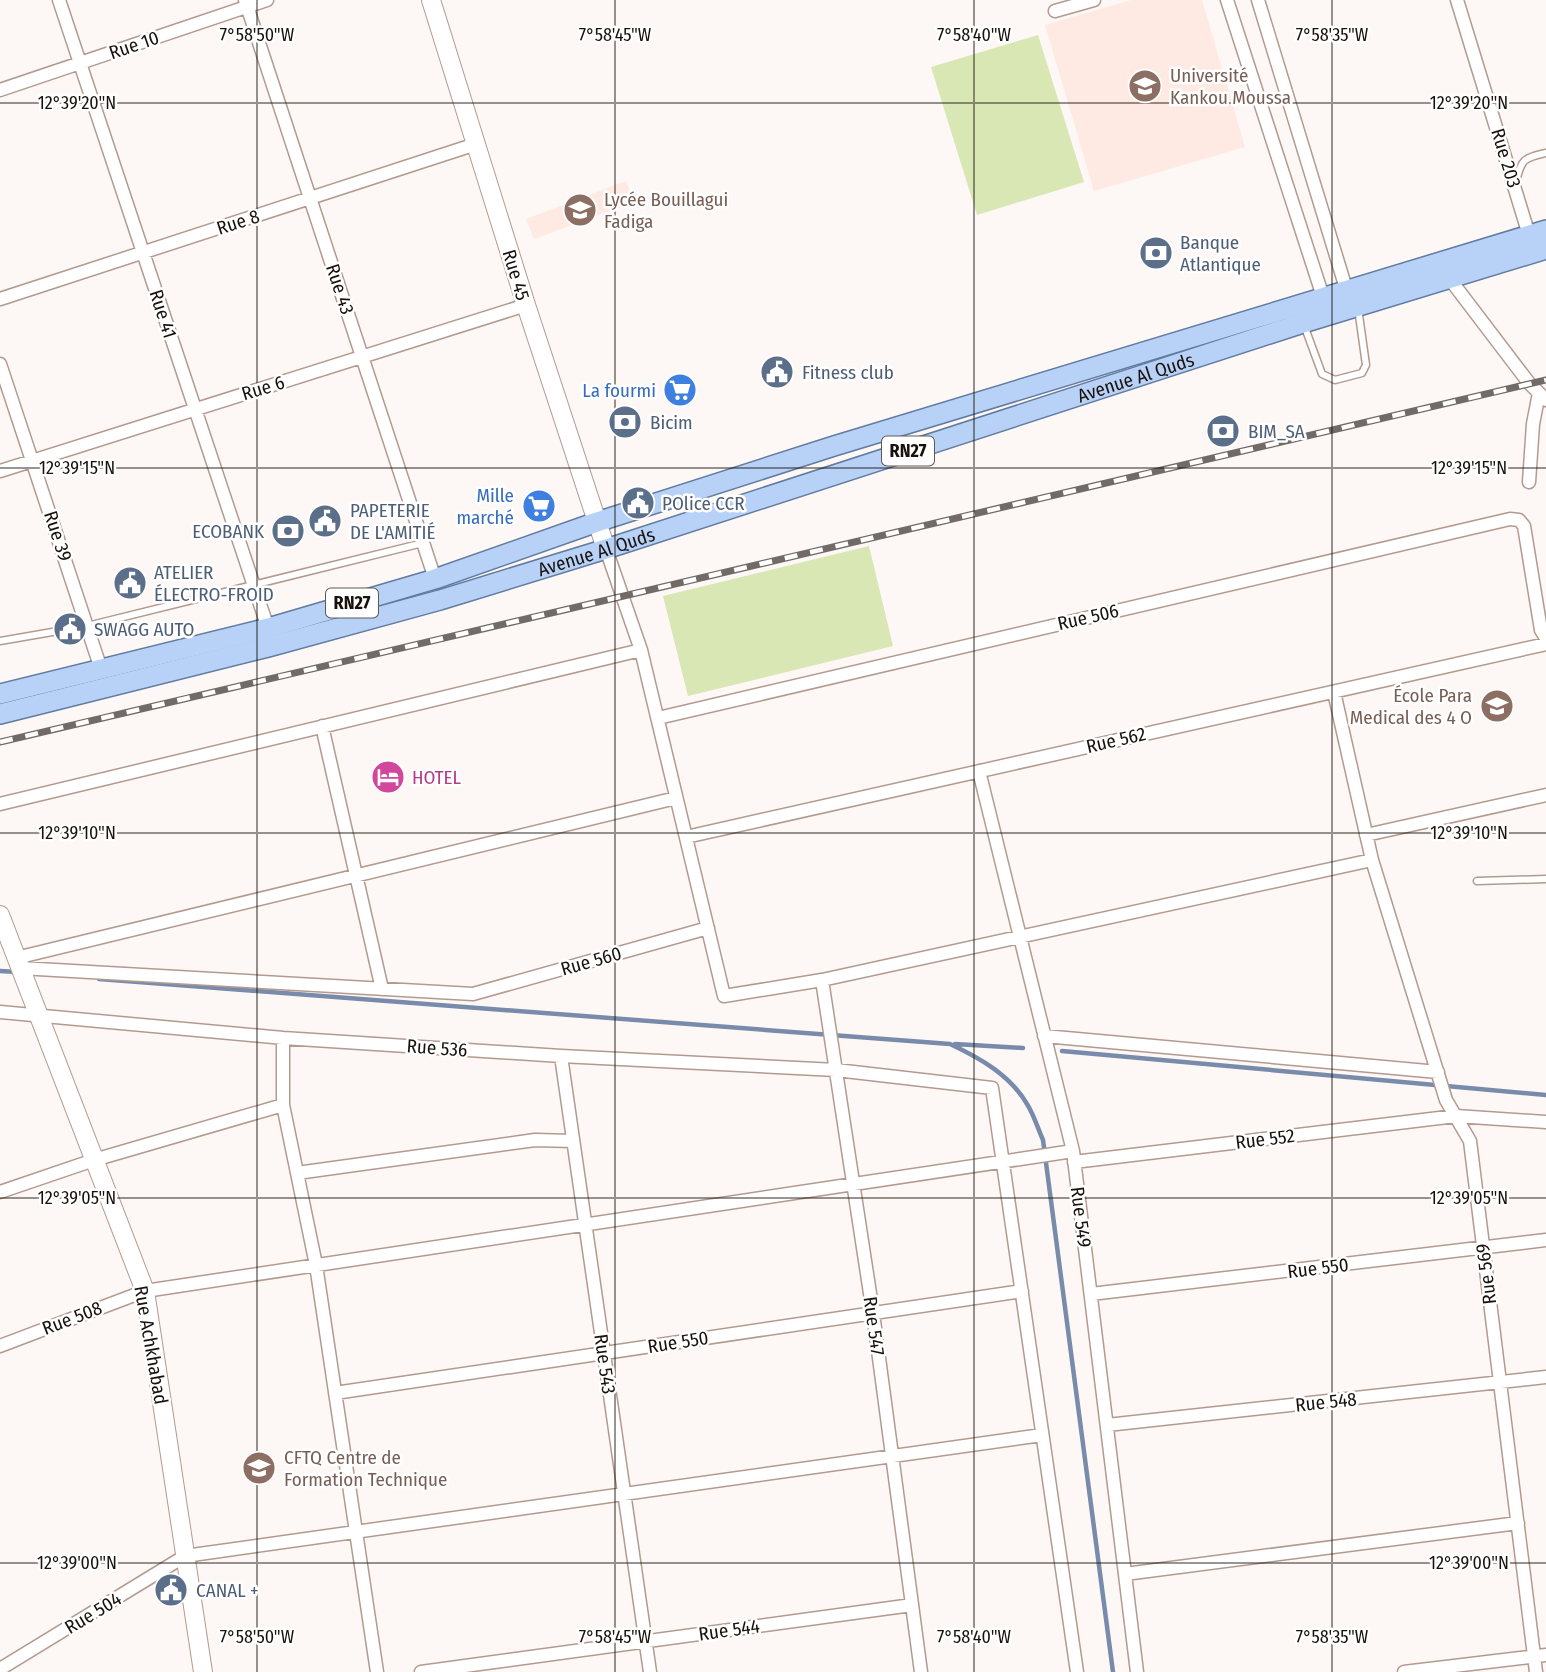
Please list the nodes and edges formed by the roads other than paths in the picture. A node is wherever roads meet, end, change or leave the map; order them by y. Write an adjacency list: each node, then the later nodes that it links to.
1 (59, 0): 10 (street, Rue 41)
2 (267, 0): 8 (street, Rue 10)
3 (431, 0): 12 (street, Rue 45)
4 (1094, 0): 9 (street)
5 (1227, 0): 23 (street)
6 (1258, 0): 21 (street)
7 (1457, 0): 14 (street, Rue 203)
8 (246, 3): 10 (street, Rue 10); 15 (street, Rue 43)
9 (1055, 11)
10 (80, 63): 11 (street, Rue 10); 18 (street, Rue 41)
11 (0, 90)
12 (476, 144): 15 (street, Rue 8); 22 (street, Rue 45)
13 (1546, 153): 14 (lane)
14 (1515, 188): 16 (street, Rue 203)
15 (310, 198): 18 (street, Rue 8); 25 (street, Rue 43)
16 (1537, 232): 21 (main road, Avenue Al Quds / RN27)
17 (1546, 249): 19 (main road, Avenue Al Quds / RN27)
18 (143, 252): 20 (street, Rue 8); 28 (street, Rue 41)
19 (1449, 278): 21 (main road, Avenue Al Quds / RN27); 27 (street)
20 (0, 299)
21 (1352, 302): 23 (main road, Avenue Al Quds / RN27); 24 (lane)
22 (526, 305): 25 (street, Rue 6); 32 (street, Rue 45)
23 (1327, 308): 24 (main road, Avenue Al Quds / RN27); 32 (main road, Avenue Al Quds / RN27)
24 (1303, 323): 34 (main road, Avenue Al Quds / RN27)
25 (362, 356): 28 (street, Rue 6); 33 (street, Rue 43)
26 (0, 364): 29 (street, Rue 39)
27 (1543, 397): 31 (street)
28 (195, 409): 29 (street, Rue 6); 36 (street, Rue 41)
29 (33, 460): 30 (street, Rue 6); 37 (street, Rue 39)
30 (0, 471)
31 (1529, 482)
32 (597, 522): 34 (street, Rue 45); 35 (main road, Avenue Al Quds / RN27)
33 (423, 543): 35 (street, Rue 43); 36 (lane)
34 (606, 549): 42 (street); 46 (main road, Avenue Al Quds / RN27)
35 (435, 579): 38 (main road, Avenue Al Quds / RN27)
36 (254, 586): 37 (lane); 38 (street, Rue 41)
37 (87, 626): 40 (lane); 43 (street, Rue 39)
38 (268, 628): 43 (main road, Avenue Al Quds / RN27)
39 (1546, 638): 47 (street, Rue 506)
40 (0, 641)
41 (1546, 644): 44 (street, Rue 562)
42 (641, 650): 47 (street); 48 (street)
43 (101, 668): 45 (main road, Avenue Al Quds / RN27)
44 (1334, 692): 49 (street, Rue 562); 53 (street)
45 (0, 694)
46 (0, 715)
47 (658, 718): 51 (street)
48 (322, 726): 52 (street); 56 (street)
49 (979, 771): 54 (street, Rue 562); 61 (street, Rue 549)
50 (1546, 795): 53 (street)
51 (676, 797): 54 (street); 56 (street)
52 (0, 804)
53 (1366, 835): 55 (street)
54 (686, 837): 60 (street)
55 (1372, 860): 61 (street); 71 (street, Rue 569)
56 (356, 875): 62 (street); 64 (street)
57 (1546, 879): 58 (lane)
58 (1477, 881)
59 (0, 915): 62 (street, Rue Achkhabad)
60 (708, 928): 63 (street); 64 (street, Rue 560)
61 (1020, 937): 63 (street); 67 (street, Rue 549)
62 (18, 963): 64 (street, Rue 560); 66 (street, Rue Achkhabad)
63 (822, 980): 70 (street, Rue 547)
64 (382, 989)
65 (0, 1012): 66 (street, Rue 536)
66 (38, 1016): 68 (street, Rue 536); 77 (street, Rue Achkhabad)
67 (1044, 1036): 71 (street); 76 (street, Rue 549)
68 (283, 1038): 69 (street, Rue 536); 72 (street)
69 (561, 1056): 70 (street, Rue 536); 75 (street, Rue 543)
70 (836, 1070): 78 (street, Rue 536); 80 (street, Rue 547)
71 (1438, 1072): 73 (street, Rue 569)
72 (282, 1105): 77 (street); 79 (street)
73 (1456, 1116): 74 (street, Rue 552); 76 (street, Rue 552); 84 (street, Rue 569)
74 (1546, 1122)
75 (573, 1141): 79 (street); 82 (street, Rue 543)
76 (1074, 1156): 78 (street, Rue 552); 88 (street, Rue 549)
77 (94, 1160): 81 (street); 86 (street, Rue Achkhabad)
78 (1003, 1161): 80 (street, Rue 552); 87 (street)
79 (297, 1173): 85 (street)
80 (852, 1184): 82 (street, Rue 552); 89 (street, Rue 547)
81 (0, 1192)
82 (585, 1224): 85 (street, Rue 508); 91 (street, Rue 543)
83 (1546, 1240): 84 (street, Rue 550)
84 (1483, 1249): 88 (street, Rue 550); 93 (street, Rue 569)
85 (316, 1265): 86 (street, Rue 508); 94 (street)
86 (145, 1291): 90 (street, Rue 508); 101 (street, Rue Achkhabad)
87 (1022, 1291): 89 (street, Rue 550); 96 (street)
88 (1091, 1294): 95 (street, Rue 549)
89 (873, 1313): 91 (street, Rue 550); 97 (street, Rue 547)
90 (0, 1346)
91 (604, 1353): 94 (street, Rue 550); 98 (street, Rue 543)
92 (1546, 1377): 93 (street, Rue 548)
93 (1499, 1383): 95 (street, Rue 548); 99 (street, Rue 569)
94 (335, 1393): 100 (street)
95 (1107, 1425): 102 (street, Rue 549)
96 (1042, 1435): 97 (street); 112 (street)
97 (891, 1456): 98 (street); 103 (street, Rue 547)
98 (624, 1494): 100 (street); 104 (street, Rue 543)
99 (1518, 1523): 102 (street); 105 (street, Rue 569)
100 (356, 1532): 101 (street); 108 (street)
101 (185, 1556): 106 (street, Rue 504); 107 (street, Rue Achkhabad)
102 (1125, 1574): 113 (street, Rue 549)
103 (912, 1605): 104 (street, Rue 544); 111 (street, Rue 547)
104 (646, 1642): 109 (street, Rue 544); 110 (street, Rue 543)
105 (1540, 1656): 114 (street); 115 (street, Rue 569)
106 (0, 1670)
107 (203, 1672)
108 (377, 1672)
109 (421, 1672)
110 (650, 1672)
111 (921, 1672)
112 (1077, 1672)
113 (1137, 1672)
114 (1404, 1672)
115 (1536, 1672)

